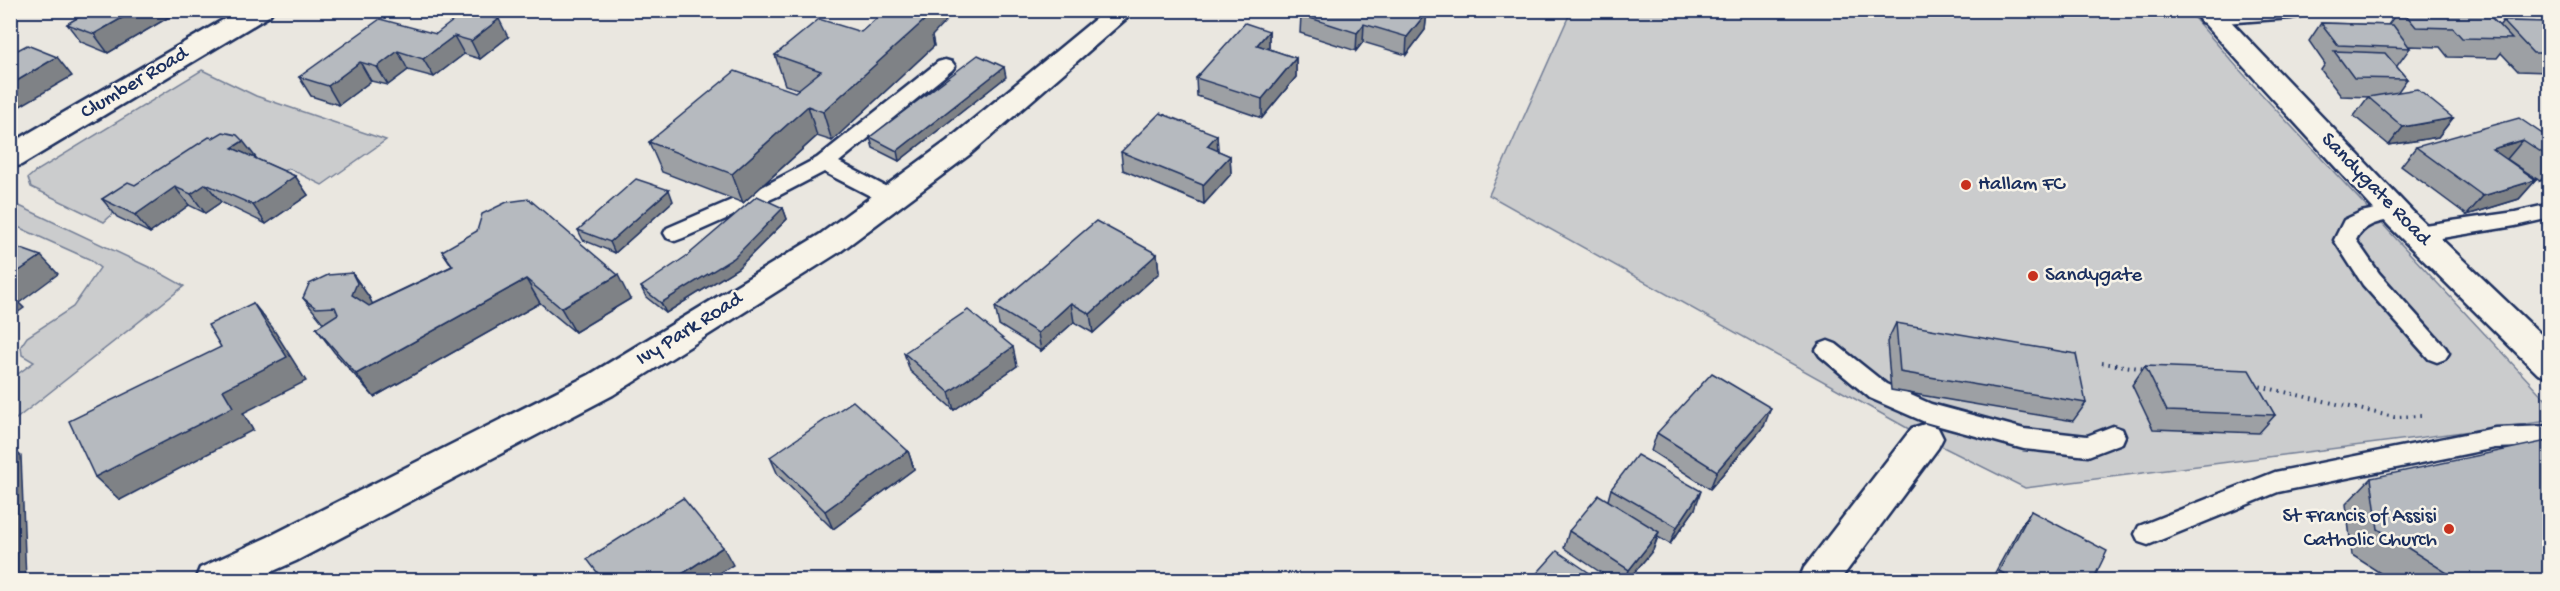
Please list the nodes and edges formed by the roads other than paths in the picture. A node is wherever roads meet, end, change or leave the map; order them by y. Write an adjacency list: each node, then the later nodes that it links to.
1 (260, 10): 6 (street, Clumber Road)
2 (1123, 10): 8 (street, Ivy Park Road)
3 (2291, 10): 4 (street)
4 (2207, 14): 10 (street, Sandygate Road)
5 (945, 66): 7 (lane)
6 (10, 158)
7 (824, 163): 8 (lane); 11 (lane)
8 (891, 198): 20 (street, Ivy Park Road)
9 (2550, 211): 12 (lane)
10 (2395, 212): 12 (street, Sandygate Road); 14 (lane)
11 (675, 233)
12 (2417, 234): 15 (street, Sandygate Road)
13 (1828, 350): 16 (lane)
14 (2437, 353)
15 (2550, 365)
16 (1934, 428): 17 (lane); 21 (street)
17 (2113, 436)
18 (2550, 436): 19 (lane)
19 (2148, 534)
20 (214, 580)
21 (1818, 580)

